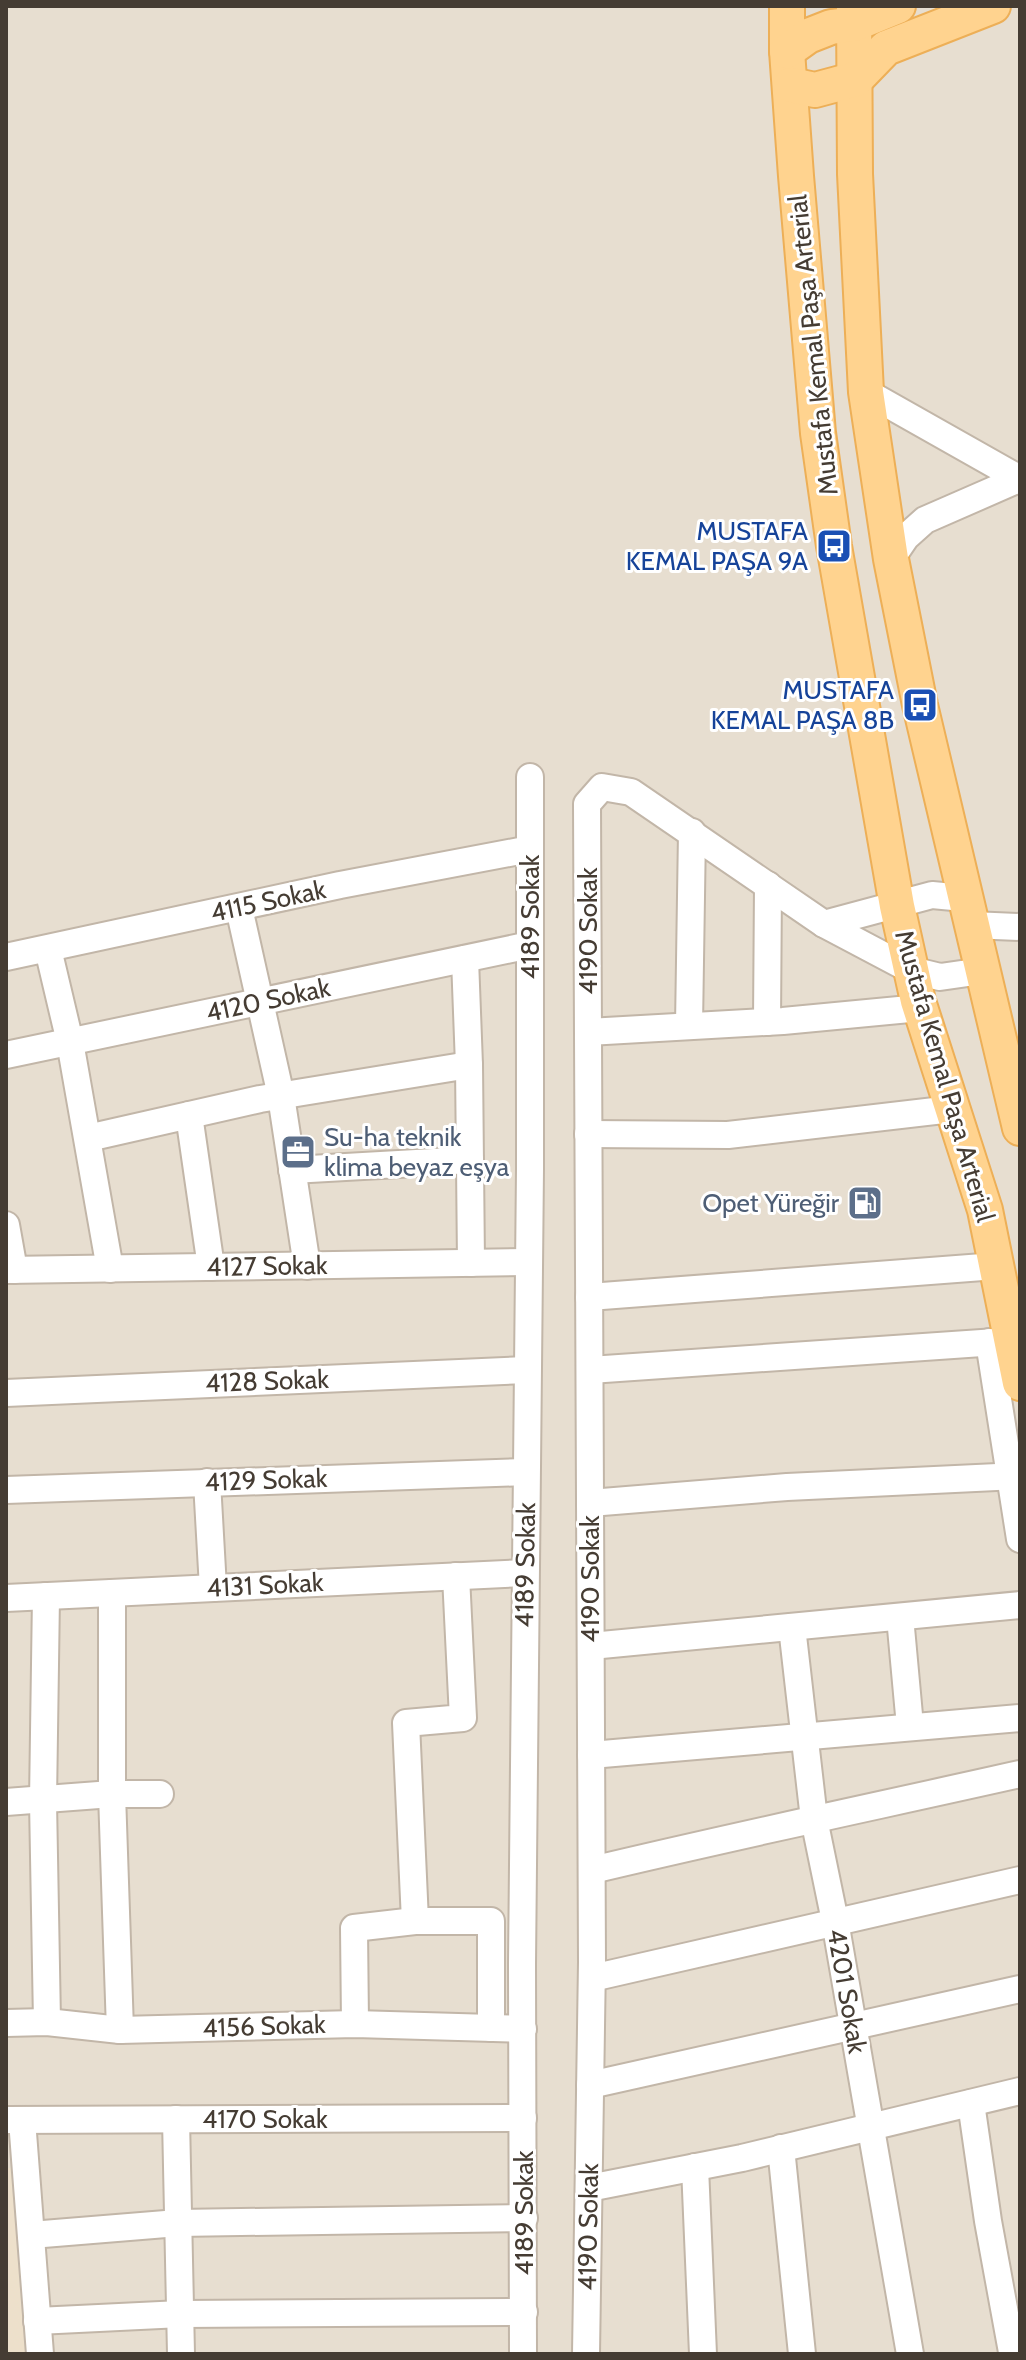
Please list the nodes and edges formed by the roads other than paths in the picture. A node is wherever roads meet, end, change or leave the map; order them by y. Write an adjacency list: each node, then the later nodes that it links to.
1 (787, 6): 5 (main road, Mustafa Kemal Paşa Arterial)
2 (898, 6): 4 (main road)
3 (993, 6): 6 (main road)
4 (854, 15): 5 (main road); 6 (main road, Mustafa Kemal Paşa Arterial)
5 (789, 68): 6 (main road); 14 (main road, Mustafa Kemal Paşa Arterial)
6 (856, 79): 7 (main road, Mustafa Kemal Paşa Arterial)
7 (866, 392): 8 (street); 9 (main road, Mustafa Kemal Paşa Arterial)
8 (1020, 479): 9 (street)
9 (891, 559): 16 (main road, Mustafa Kemal Paşa Arterial)
10 (530, 777): 12 (street, 4189 Sokak)
11 (692, 832): 13 (street); 28 (street); 29 (street, 4190 Sokak)
12 (530, 849): 15 (street, 4115 Sokak); 19 (street, 4189 Sokak)
13 (768, 885): 17 (street); 27 (street)
14 (897, 906): 16 (street); 17 (street); 23 (main road, Mustafa Kemal Paşa Arterial)
15 (239, 908): 20 (street, 4115 Sokak); 25 (street)
16 (968, 911): 18 (street); 24 (main road, Mustafa Kemal Paşa Arterial)
17 (824, 924): 23 (street)
18 (1020, 927)
19 (530, 945): 22 (street, 4120 Sokak); 42 (street, 4189 Sokak)
20 (48, 949): 21 (street, 4115 Sokak); 30 (street)
21 (6, 957)
22 (465, 959): 25 (street, 4120 Sokak); 32 (street)
23 (911, 970): 24 (street); 26 (main road, Mustafa Kemal Paşa Arterial)
24 (982, 971): 36 (main road, Mustafa Kemal Paşa Arterial)
25 (260, 1002): 30 (street, 4120 Sokak); 33 (street)
26 (920, 1008): 27 (street); 34 (main road, Mustafa Kemal Paşa Arterial)
27 (767, 1022): 28 (street)
28 (689, 1026): 29 (street)
29 (588, 1032): 37 (street, 4190 Sokak)
30 (70, 1042): 31 (street, 4120 Sokak); 38 (street)
31 (6, 1055)
32 (469, 1065): 33 (street); 39 (street)
33 (281, 1096): 35 (street); 40 (street)
34 (952, 1109): 37 (street); 45 (main road, Mustafa Kemal Paşa Arterial)
35 (189, 1115): 38 (street); 46 (street)
36 (1020, 1128)
37 (588, 1134): 49 (street, 4190 Sokak)
38 (88, 1138): 47 (street)
39 (470, 1160): 40 (street); 43 (street)
40 (292, 1170): 44 (street)
41 (6, 1225): 48 (street)
42 (528, 1262): 43 (street, 4127 Sokak); 51 (street, 4189 Sokak)
43 (471, 1263): 44 (street, 4127 Sokak)
44 (307, 1266): 46 (street, 4127 Sokak)
45 (996, 1266): 49 (street); 50 (main road, Mustafa Kemal Paşa Arterial)
46 (211, 1267): 47 (street, 4127 Sokak)
47 (110, 1269): 48 (street, 4127 Sokak)
48 (10, 1270)
49 (589, 1297): 52 (street, 4190 Sokak)
50 (1000, 1342): 52 (street); 53 (main road, Mustafa Kemal Paşa Arterial); 56 (street)
51 (527, 1370): 54 (street, 4128 Sokak); 55 (street, 4189 Sokak)
52 (590, 1370): 59 (street, 4190 Sokak)
53 (1020, 1383)
54 (6, 1393)
55 (526, 1472): 57 (street, 4129 Sokak); 61 (street, 4189 Sokak)
56 (1015, 1476): 59 (street); 60 (street)
57 (207, 1482): 58 (street, 4129 Sokak); 63 (street)
58 (6, 1490)
59 (590, 1503): 70 (street, 4190 Sokak)
60 (1020, 1539)
61 (525, 1573): 62 (street, 4131 Sokak); 92 (street, 4189 Sokak)
62 (456, 1576): 63 (street, 4131 Sokak); 83 (street)
63 (213, 1588): 64 (street, 4131 Sokak)
64 (112, 1593): 65 (street, 4131 Sokak); 76 (street)
65 (46, 1596): 66 (street, 4131 Sokak); 78 (street)
66 (6, 1598)
67 (1020, 1605): 68 (street)
68 (900, 1617): 69 (street); 72 (street)
69 (792, 1627): 70 (street); 73 (street, 4201 Sokak)
70 (591, 1646): 74 (street, 4190 Sokak)
71 (1020, 1718): 72 (street)
72 (910, 1726): 73 (street)
73 (804, 1735): 74 (street); 80 (street, 4201 Sokak)
74 (591, 1755): 81 (street, 4190 Sokak)
75 (1020, 1774): 80 (street)
76 (112, 1794): 77 (street); 78 (street); 93 (street)
77 (160, 1794)
78 (43, 1801): 79 (street); 87 (street)
79 (6, 1802)
80 (814, 1819): 81 (street); 84 (street, 4201 Sokak)
81 (592, 1870): 85 (street, 4190 Sokak)
82 (1020, 1880): 84 (street)
83 (415, 1921): 89 (street); 91 (street)
84 (835, 1921): 85 (street); 90 (street, 4201 Sokak)
85 (592, 1978): 94 (street, 4190 Sokak)
86 (1020, 1989): 90 (street)
87 (47, 2022): 88 (street, 4156 Sokak); 93 (street, 4156 Sokak)
88 (6, 2023)
89 (355, 2024): 91 (street, 4156 Sokak); 93 (street, 4156 Sokak)
90 (853, 2025): 94 (street); 100 (street, 4201 Sokak)
91 (491, 2028): 92 (street, 4156 Sokak)
92 (523, 2029): 97 (street, 4189 Sokak)
93 (120, 2030)
94 (590, 2085): 103 (street, 4190 Sokak)
95 (1020, 2091): 96 (street)
96 (971, 2103): 100 (street); 110 (street)
97 (523, 2118): 98 (street, 4170 Sokak); 104 (street, 4189 Sokak)
98 (176, 2119): 99 (street, 4170 Sokak); 105 (street)
99 (14, 2120): 106 (street)
100 (870, 2127): 101 (street); 117 (street, 4201 Sokak)
101 (781, 2148): 102 (street); 116 (street)
102 (695, 2167): 103 (street); 115 (street)
103 (589, 2188): 114 (street, 4190 Sokak)
104 (524, 2218): 105 (street); 107 (street, 4189 Sokak)
105 (178, 2223): 106 (street); 108 (street)
106 (31, 2235): 109 (street)
107 (524, 2312): 108 (street); 113 (street, 4189 Sokak)
108 (181, 2314): 109 (street); 112 (street)
109 (37, 2321): 111 (street)
110 (1012, 2351)
111 (40, 2354)
112 (181, 2354)
113 (523, 2354)
114 (586, 2354)
115 (703, 2354)
116 (802, 2354)
117 (910, 2354)

